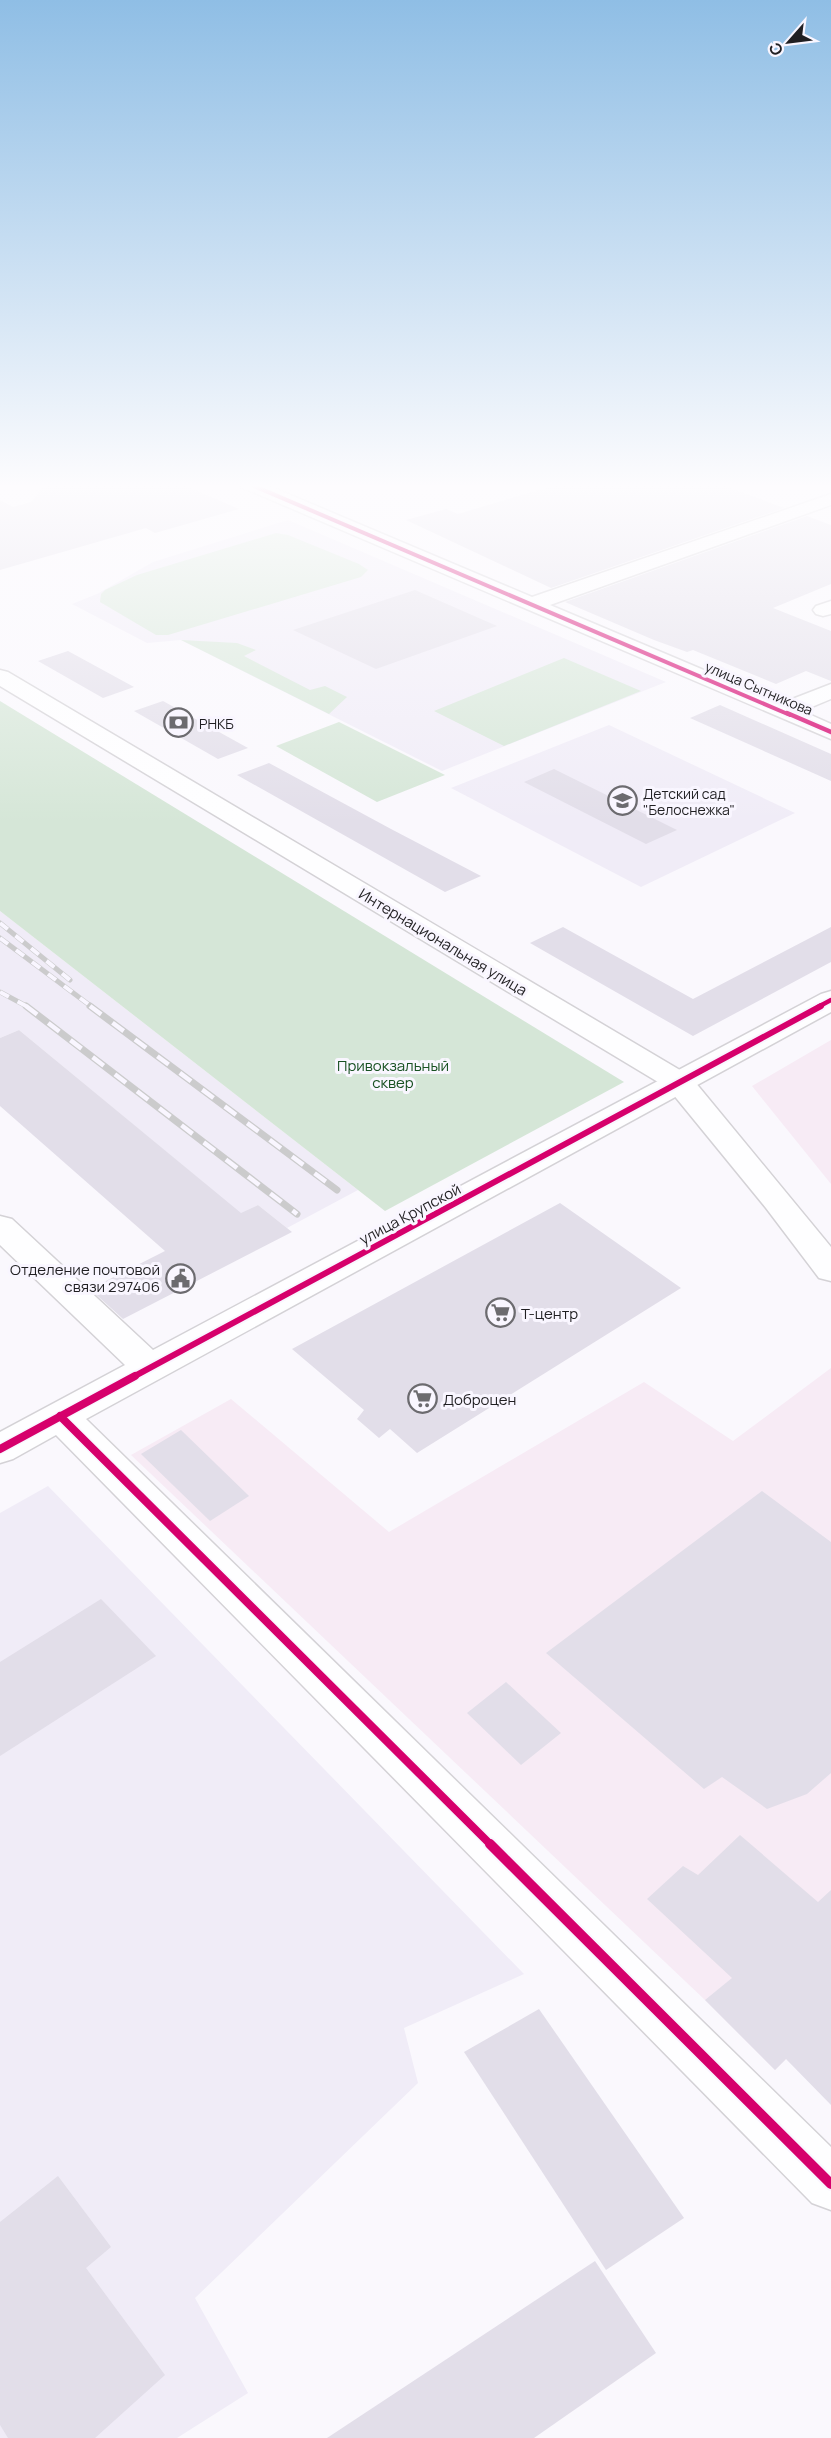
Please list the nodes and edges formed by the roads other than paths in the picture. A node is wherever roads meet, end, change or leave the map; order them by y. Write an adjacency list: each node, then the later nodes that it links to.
1 (516, 597): 3 (street, улица Сытникова)
2 (554, 597): 3 (street)
3 (533, 604): 8 (street, улица Сытникова)
4 (831, 607): 5 (street)
5 (831, 613)
6 (0, 678): 11 (street, Интернациональная улица)
7 (831, 691): 8 (street)
8 (783, 711): 9 (street, улица Сытникова)
9 (831, 732)
10 (831, 1000): 11 (street, улица Крупской)
11 (679, 1082): 13 (street, Интернациональная улица); 14 (street, улица Крупской)
12 (0, 1226): 14 (street)
13 (831, 1270)
14 (151, 1369): 15 (street, улица Крупской)
15 (60, 1416): 16 (street, улица Крупской); 17 (street)
16 (0, 1449)
17 (831, 2184)

